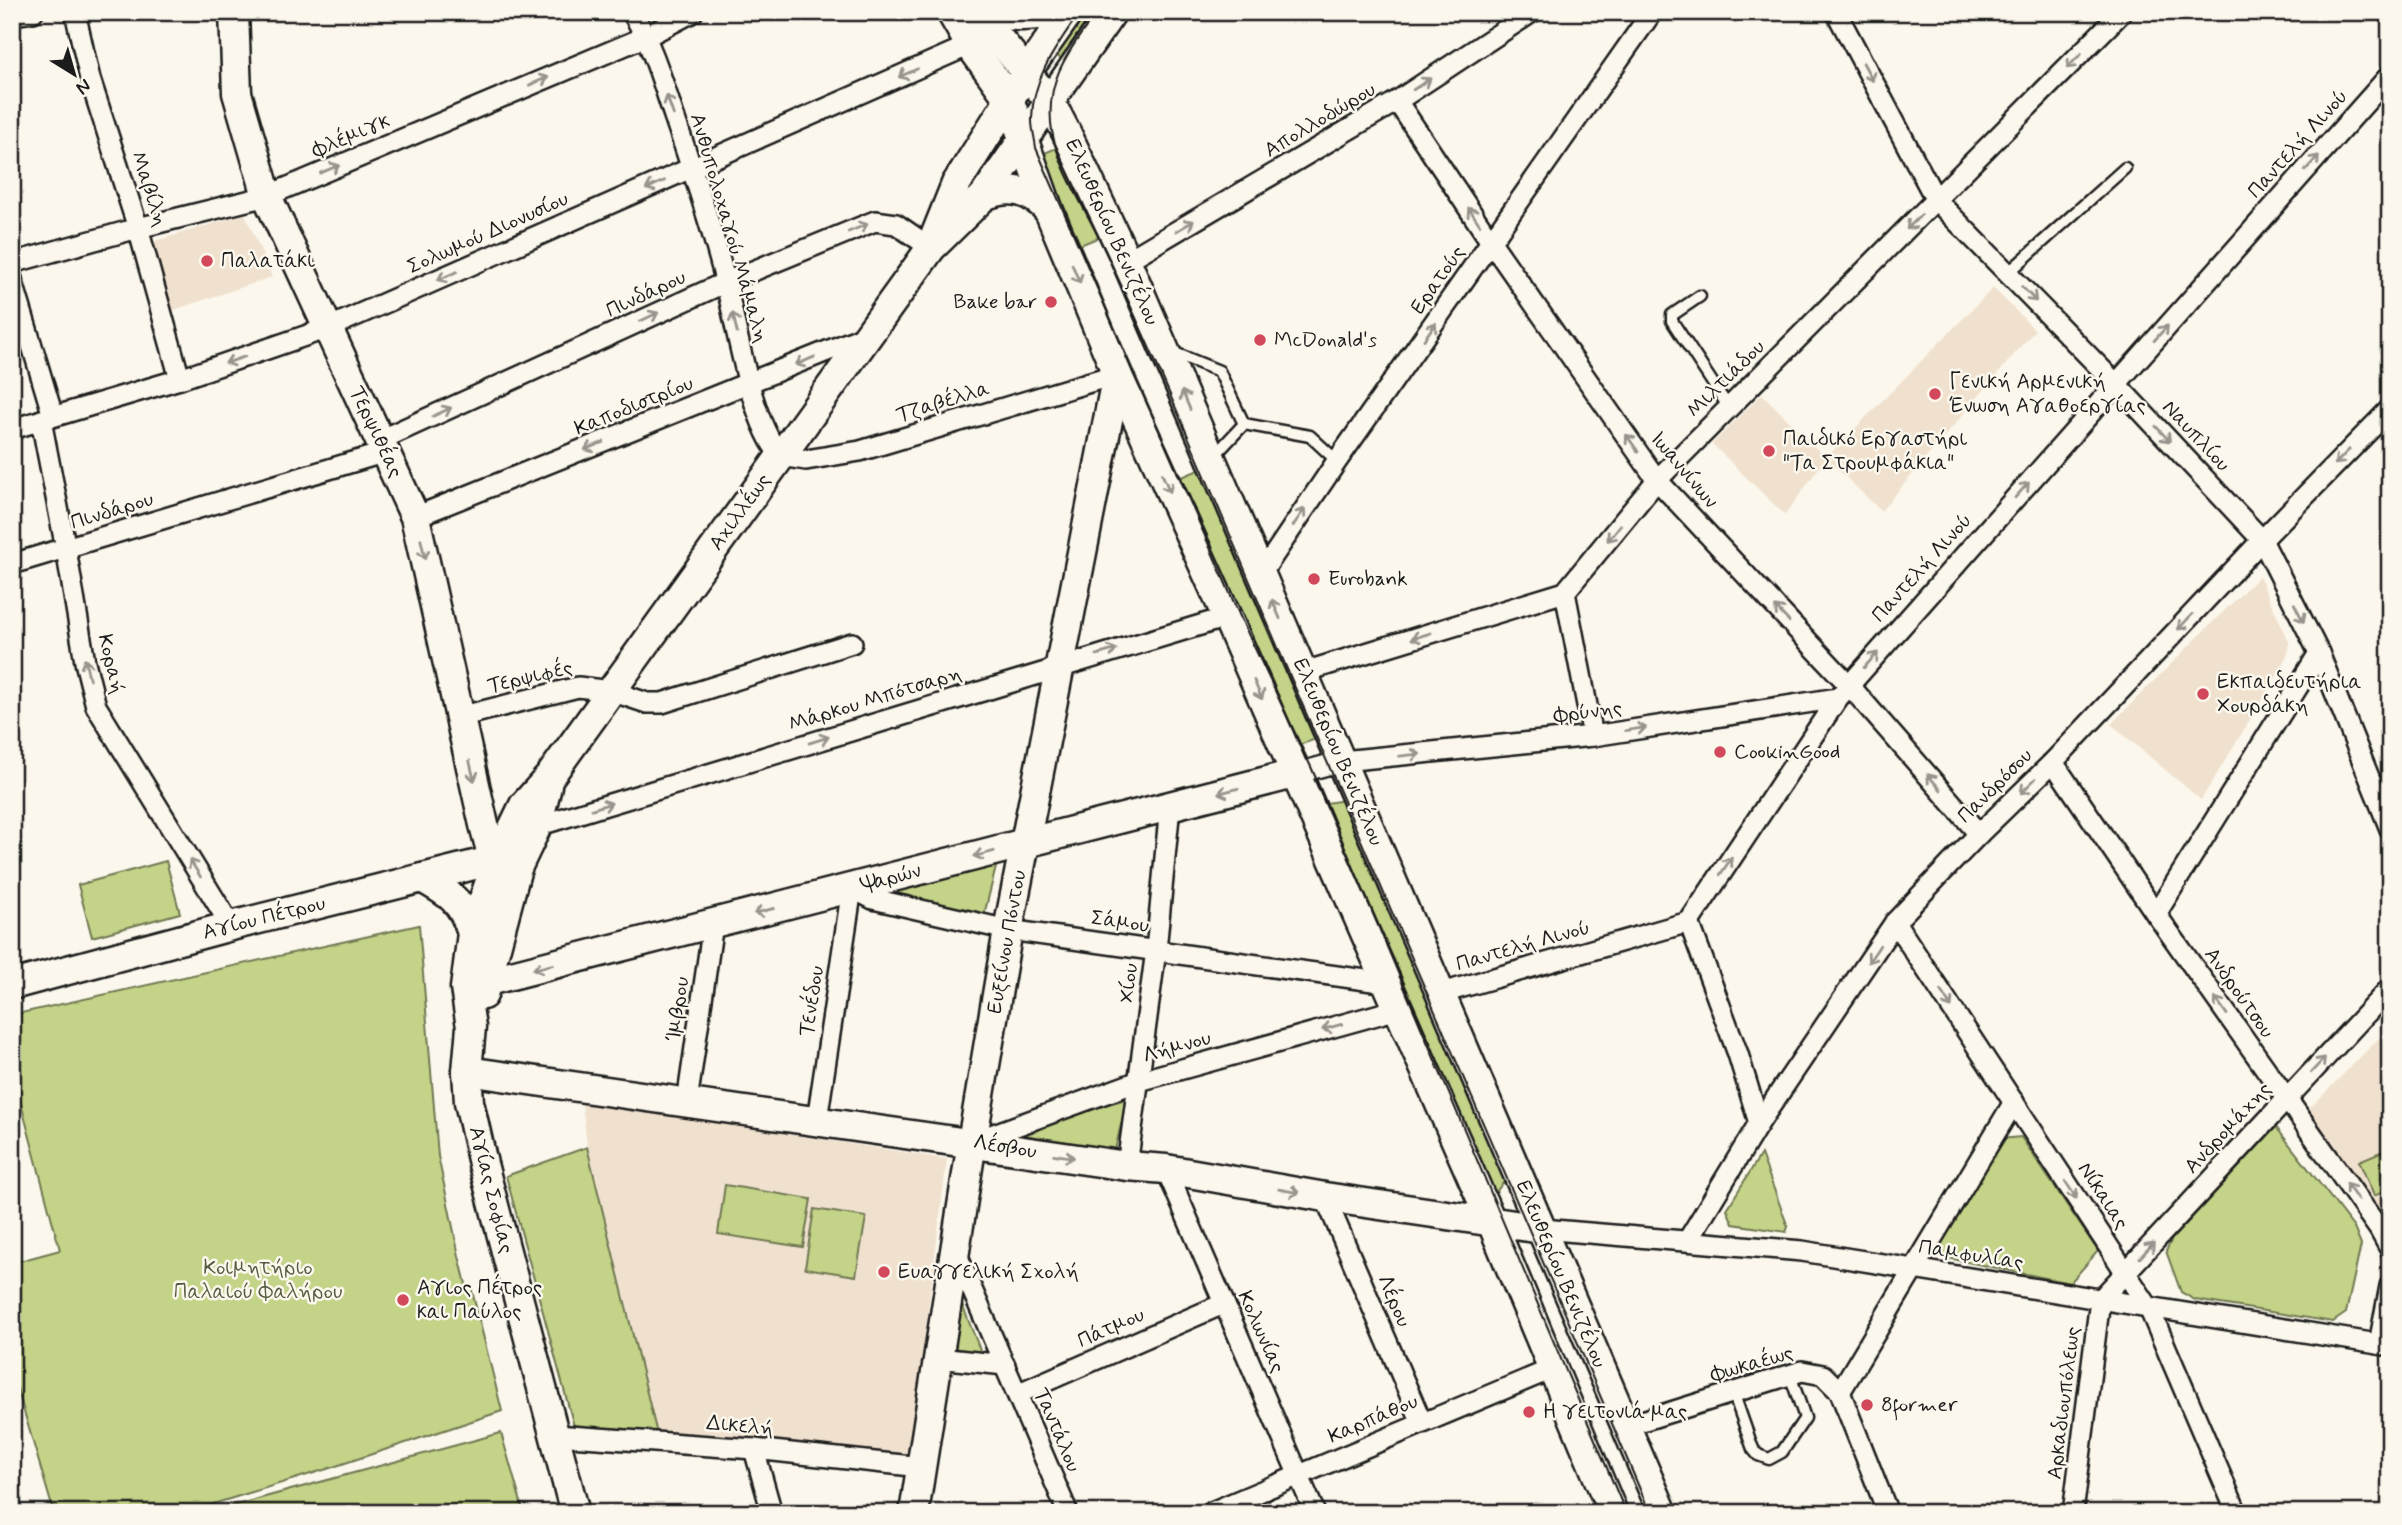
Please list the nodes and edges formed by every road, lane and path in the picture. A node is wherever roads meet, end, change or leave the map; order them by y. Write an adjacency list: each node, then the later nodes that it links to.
1 (33, 12): 16 (street)
2 (75, 12): 31 (street, Μαβίλη)
3 (234, 12): 27 (street, Τερψιθέας)
4 (632, 12): 17 (street, Ανθυπολοχαγού Μάμαλη)
5 (693, 12): 17 (street, Φλέμιγκ)
6 (951, 12): 18 (street, Ελευθερίου Βενιζέλου)
7 (977, 12): 19 (street, Ελευθερίου Βενιζέλου)
8 (990, 12): 9 (street)
9 (1055, 12)
10 (1069, 12): 19 (street, Αχιλλέως)
11 (1112, 12): 23 (street, Αχιλλέως)
12 (1532, 12): 22 (street, Απολλοδώρου, one-way to 12)
13 (1652, 12): 32 (street, Ερατούς)
14 (1836, 12): 29 (street, Ναυπλίου, one-way to 29)
15 (2122, 12): 29 (street, Μιλτιάδου, one-way to 29)
16 (12, 15)
17 (647, 36): 26 (street, Ανθυπολοχαγού Μάμαλη, one-way to 17); 27 (street, Φλέμιγκ, one-way to 17)
18 (970, 45): 21 (street, Ελευθερίου Βενιζέλου); 26 (street, Σολωμού Διονυσίου, one-way to 26)
19 (1026, 73): 21 (street, Αχιλλέως); 23 (street, Ελευθερίου Βενιζέλου)
20 (2390, 75): 46 (street, Παντελή Λινού, one-way to 20)
21 (1009, 99): 24 (street, Ελευθερίου Βενιζέλου); 33 (street, Αχιλλέως)
22 (1397, 101): 32 (street, Ιωαννίνων, one-way to 22); 34 (street, Απολλοδώρου, one-way to 22)
23 (1051, 103): 24 (street, Αχιλλέως); 34 (street, Ελευθερίου Βενιζέλου)
24 (1024, 141): 28 (street, Αχιλλέως); 30 (street, Ελευθερίου Βενιζέλου)
25 (2124, 167): 36 (lane)
26 (692, 169): 38 (street, Ανθυπολοχαγού Μάμαλη); 40 (street, Σολωμού Διονυσίου, one-way to 40)
27 (267, 196): 31 (street, Φλέμιγκ); 40 (street, Τερψιθέας)
28 (984, 196): 30 (street); 33 (street, Αχιλλέως)
29 (1936, 200): 36 (street, Ναυπλίου); 47 (street, Μιλτιάδου, one-way to 47)
30 (1049, 211): 43 (street, Ελευθερίου Βενιζέλου, one-way to 43)
31 (138, 228): 35 (street, Φλέμιγκ); 44 (street, Μαβίλη)
32 (1491, 242): 55 (street, Ερατούς, one-way to 32); 56 (street, Ιωαννίνων, one-way to 32)
33 (931, 248): 38 (street, Πινδάρου, one-way to 33); 41 (street, Αχιλλέως)
34 (1126, 261): 42 (street, Ελευθερίου Βενιζέλου)
35 (12, 263)
36 (2008, 273): 46 (street, Ναυπλίου, one-way to 46)
37 (12, 279): 49 (street, Κοραή)
38 (726, 282): 45 (street, Ανθυπολοχαγού Μάμαλη, one-way to 38); 52 (street, Πινδάρου, one-way to 38)
39 (1700, 296): 47 (lane)
40 (328, 328): 44 (street, Σολωμού Διονυσίου, one-way to 44); 52 (street, Τερψιθέας)
41 (868, 335): 45 (street, Καποδιστρίου, one-way to 45); 53 (street, Αχιλλέως)
42 (1164, 348): 50 (lane); 54 (street, Ελευθερίου Βενιζέλου, one-way to 42)
43 (1117, 374): 53 (street, Τζαβέλλα); 63 (street, Ελευθερίου Βενιζέλου, one-way to 63); 66 (street, Ευξείνου Πόντου)
44 (180, 379): 49 (street, Σολωμού Διονυσίου)
45 (749, 384): 53 (street, Ανθυπολοχαγού Μάμαλη); 57 (street, Καποδιστρίου, one-way to 57)
46 (2116, 384): 58 (street, Ναυπλίου, one-way to 58); 69 (street, Παντελή Λινού, one-way to 46)
47 (1729, 408): 56 (street, Μιλτιάδου)
48 (2390, 409): 58 (street, Πανδρόσου, one-way to 58)
49 (47, 418): 51 (street, Σολωμού Διονυσίου); 59 (street, Κοραή)
50 (1244, 424): 54 (lane); 55 (lane)
51 (12, 429)
52 (383, 447): 57 (street, Τερψιθέας); 59 (street, Πινδάρου)
53 (780, 456): 68 (street, Αχιλλέως)
54 (1212, 459): 61 (street, Ελευθερίου Βενιζέλου)
55 (1337, 461): 61 (street, Ερατούς, one-way to 55)
56 (1657, 480): 62 (street, Μιλτιάδου, one-way to 62); 69 (street, Ιωαννίνων, one-way to 56)
57 (415, 517): 70 (street, Τερψιθέας, one-way to 70)
58 (2262, 540): 65 (street, Ναυπλίου, one-way to 65); 73 (street, Πανδρόσου, one-way to 73)
59 (66, 549): 60 (street, Πινδάρου); 88 (street, Κοραή, one-way to 59)
60 (12, 564)
61 (1261, 574): 67 (street, Ελευθερίου Βενιζέλου, one-way to 61)
62 (1565, 593): 67 (street, one-way to 67); 71 (street)
63 (1227, 617): 66 (street, Μάρκου Μπότσαρη, one-way to 63); 74 (street, Ελευθερίου Βενιζέλου, one-way to 74)
64 (852, 642): 68 (street, Τερψιφές)
65 (2319, 653): 78 (street, Ναυπλίου); 84 (street)
66 (1059, 666): 77 (street, Μάρκου Μπότσαρη, one-way to 66); 80 (street, Ευξείνου Πόντου)
67 (1304, 672): 72 (street, Ελευθερίου Βενιζέλου)
68 (611, 691): 70 (street, Τερψιφές); 75 (street, Αχιλλέως)
69 (1843, 691): 71 (street, Φρύνης, one-way to 69); 79 (street, Ιωαννίνων, one-way to 69); 85 (street, Παντελή Λινού, one-way to 69)
70 (459, 717): 81 (street, Τερψιθέας, one-way to 81)
71 (1593, 736): 72 (street, Φρύνης, one-way to 71)
72 (1342, 761): 74 (street, Φρύνης); 95 (street, Ελευθερίου Βενιζέλου)
73 (2053, 762): 79 (street, Πανδρόσου, one-way to 79); 84 (street, Ανδρούτσου)
74 (1294, 774): 76 (street, Ψαρών, one-way to 76); 96 (street, Ελευθερίου Βενιζέλου)
75 (550, 776): 77 (street, Αχιλλέως); 81 (street, Αχιλλέως)
76 (1170, 806): 80 (street, Ψαρών); 91 (street, Χίου)
77 (537, 826): 81 (street, Αχιλλέως)
78 (2390, 829)
79 (1979, 834): 86 (street, Πανδρόσου)
80 (1025, 844): 83 (street, Ψαρών, one-way to 83); 89 (street, Ευξείνου Πόντου)
81 (507, 865): 82 (street, Αγίου Πέτρου); 90 (street, Αγίας Σοφίας); 92 (street, Αγίας Σοφίας)
82 (422, 878): 88 (street, Αγίου Πέτρου); 90 (street)
83 (852, 888): 87 (street, Ψαρών, one-way to 87); 89 (street, Σάμου); 103 (street, Τενέδου)
84 (2156, 914): 100 (street, Ανδρούτσου, one-way to 84)
85 (1689, 922): 95 (street, Παντελή Λινού); 104 (street)
86 (1895, 922): 102 (street, Νίκαιας, one-way to 102); 104 (street, Πανδρόσου, one-way to 104)
87 (713, 924): 92 (street, Ψαρών, one-way to 92); 101 (street, Ίμβρου)
88 (231, 926): 93 (street, Αγίου Πέτρου)
89 (1008, 930): 91 (street, Σάμου); 105 (street, Ευξείνου Πόντου)
90 (472, 933): 97 (street, Αγίας Σοφίας)
91 (1156, 950): 96 (street, Σάμου); 99 (street, Χίου)
92 (488, 981): 97 (street, Αγίας Σοφίας)
93 (12, 985)
94 (2390, 988): 100 (street, Ανδρομάχης, one-way to 94)
95 (1442, 993): 110 (street, Ελευθερίου Βενιζέλου)
96 (1392, 996): 99 (street, Λήμνου, one-way to 99); 109 (street, Ελευθερίου Βενιζέλου)
97 (471, 1027): 98 (street, Αγίας Σοφίας)
98 (467, 1071): 101 (street, Λέσβου); 130 (street, Αγίας Σοφίας)
99 (1139, 1081): 105 (street, Λήμνου); 106 (street, Χίου)
100 (2287, 1099): 112 (street, Ανδρούτσου, one-way to 100); 115 (street, Ανδρομάχης, one-way to 100)
101 (687, 1102): 103 (street, Λέσβου)
102 (2014, 1102): 114 (street); 115 (street, Νίκαιας, one-way to 115)
103 (817, 1120): 105 (street, Λέσβου)
104 (1759, 1123): 111 (street, Πανδρόσου)
105 (972, 1142): 106 (street, Λέσβου, one-way to 106); 113 (street, Ευξείνου Πόντου)
106 (1127, 1166): 107 (street, Λέσβου)
107 (1166, 1170): 108 (street, Λέσβου, one-way to 108); 118 (street, Κολωνίας)
108 (1325, 1197): 109 (street, Λέσβου); 128 (street, Λέρου)
109 (1492, 1223): 110 (street, Λέσβου); 123 (street, Ελευθερίου Βενιζέλου)
110 (1542, 1229): 111 (street, Παμφυλίας); 129 (street, Ελευθερίου Βενιζέλου)
111 (1688, 1240): 114 (street, Παμφυλίας)
112 (2390, 1249)
113 (955, 1250): 121 (street, Ευξείνου Πόντου); 122 (street, Ταντάλου)
114 (1913, 1269): 117 (street, Παμφυλίας); 126 (street)
115 (2126, 1272): 117 (street, Ανδρομάχης); 119 (street, Νίκαιας)
116 (2390, 1286): 120 (street)
117 (2100, 1300): 119 (street, Παμφυλίας); 143 (street, Αρκαδιουπόλεως)
118 (1223, 1304): 127 (street, Πάτμου); 133 (street, Κολωνίας)
119 (2149, 1308): 120 (street, Παμφυλίας); 144 (street, Νίκαιας)
120 (2384, 1345)
121 (938, 1358): 122 (street); 132 (street, Ευξείνου Πόντου)
122 (1005, 1365): 127 (street, Ταντάλου)
123 (1554, 1368): 128 (street, Καρπάθου); 140 (street, Ελευθερίου Βενιζέλου)
124 (1790, 1375): 125 (street, Φωκαέως); 125 (lane); 126 (street, Φωκαέως)
125 (1733, 1392): 129 (street, Φωκαέως)
126 (1840, 1392): 142 (street)
127 (1017, 1394): 137 (street, Ταντάλου)
128 (1422, 1423): 133 (street, Καρπάθου)
129 (1626, 1426): 141 (street, Ελευθερίου Βενιζέλου)
130 (555, 1435): 131 (street, Δικελή); 134 (street, Αγίας Σοφίας)
131 (754, 1449): 132 (street, Δικελή); 135 (street)
132 (921, 1467): 136 (street, Ευξείνου Πόντου)
133 (1299, 1475): 138 (street, Καρπάθου); 139 (street, Κολωνίας)
134 (575, 1513)
135 (772, 1513)
136 (914, 1513)
137 (1068, 1513)
138 (1209, 1513)
139 (1315, 1513)
140 (1613, 1513)
141 (1663, 1513)
142 (1888, 1513)
143 (2073, 1513)
144 (2237, 1513)

